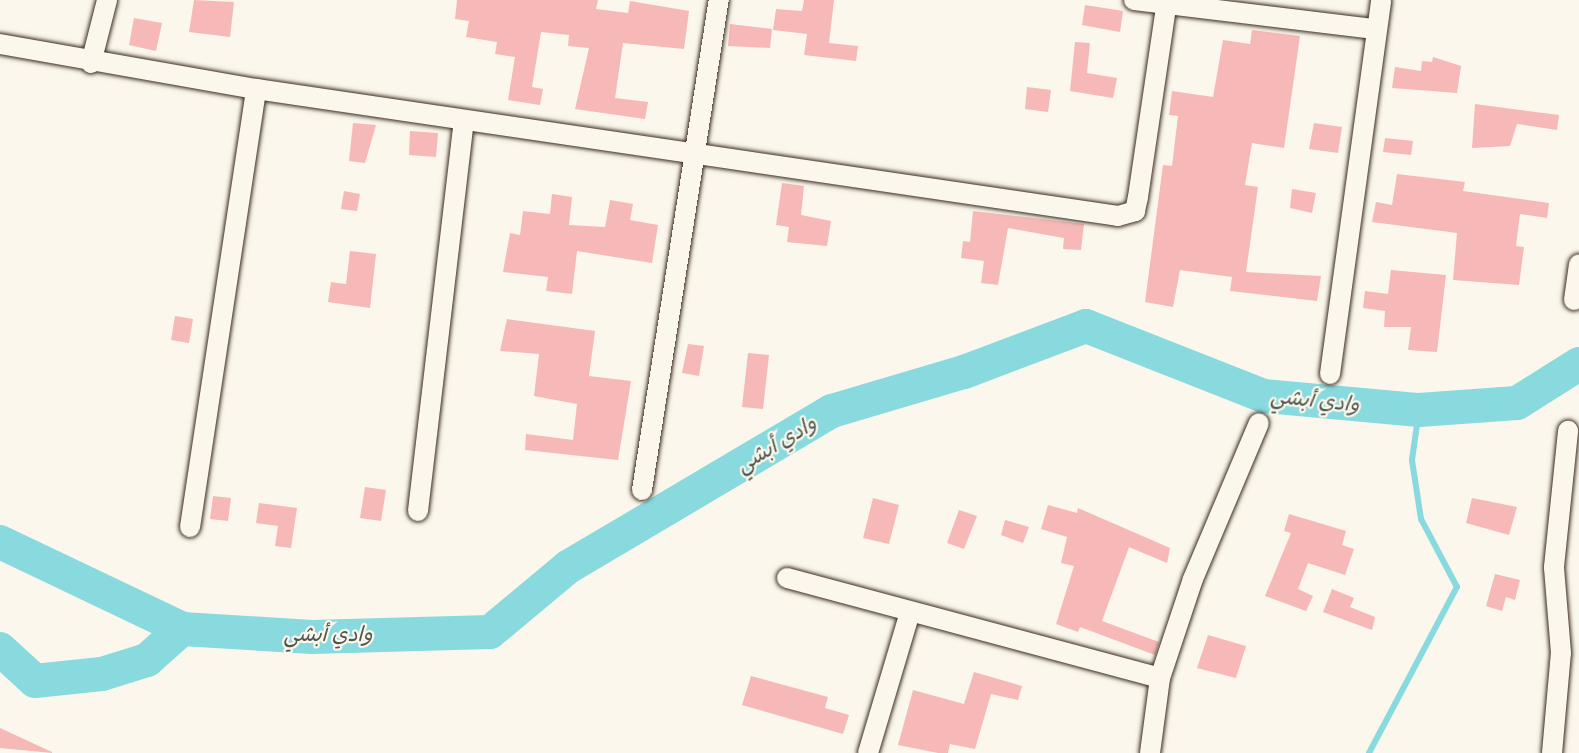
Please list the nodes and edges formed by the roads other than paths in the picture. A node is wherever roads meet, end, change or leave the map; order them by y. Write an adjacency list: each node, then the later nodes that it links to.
1 (107, 0): 8 (street)
2 (719, 0): 11 (street)
3 (1134, 0): 5 (street)
4 (1381, 0): 6 (street)
5 (1167, 2): 6 (street); 11 (street)
6 (1375, 29): 14 (street)
7 (0, 44): 8 (street)
8 (92, 63): 9 (street)
9 (256, 90): 10 (street); 19 (street)
10 (464, 122): 11 (street); 18 (street)
11 (692, 150): 17 (street)
12 (1579, 264): 13 (street)
13 (1574, 300)
14 (1330, 374)
15 (1259, 423): 22 (street)
16 (1568, 431): 25 (street)
17 (642, 490)
18 (418, 511)
19 (190, 527)
20 (788, 578): 21 (street)
21 (910, 612): 22 (street); 23 (street)
22 (1160, 678): 24 (street)
23 (868, 753)
24 (1150, 753)
25 (1552, 753)

